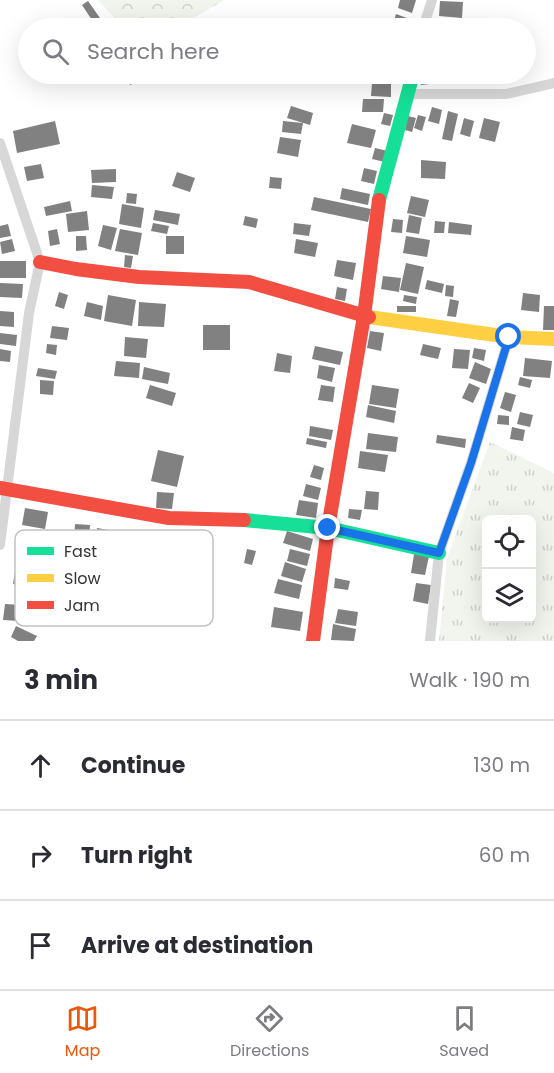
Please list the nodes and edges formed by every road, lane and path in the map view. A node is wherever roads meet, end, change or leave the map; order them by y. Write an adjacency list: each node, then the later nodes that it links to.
1 (432, 0): 2 (street)
2 (426, 18)
3 (554, 83): 5 (street)
4 (411, 84): 5 (street)
5 (409, 94): 8 (street)
6 (0, 142): 7 (street)
7 (40, 262): 8 (street); 11 (street)
8 (364, 316): 9 (street); 12 (street)
9 (509, 337): 10 (street); 14 (street)
10 (554, 339)
11 (3, 488): 12 (street); 13 (street)
12 (328, 528): 14 (street); 15 (street)
13 (0, 545)
14 (439, 553): 16 (street)
15 (313, 641)
16 (430, 641)

